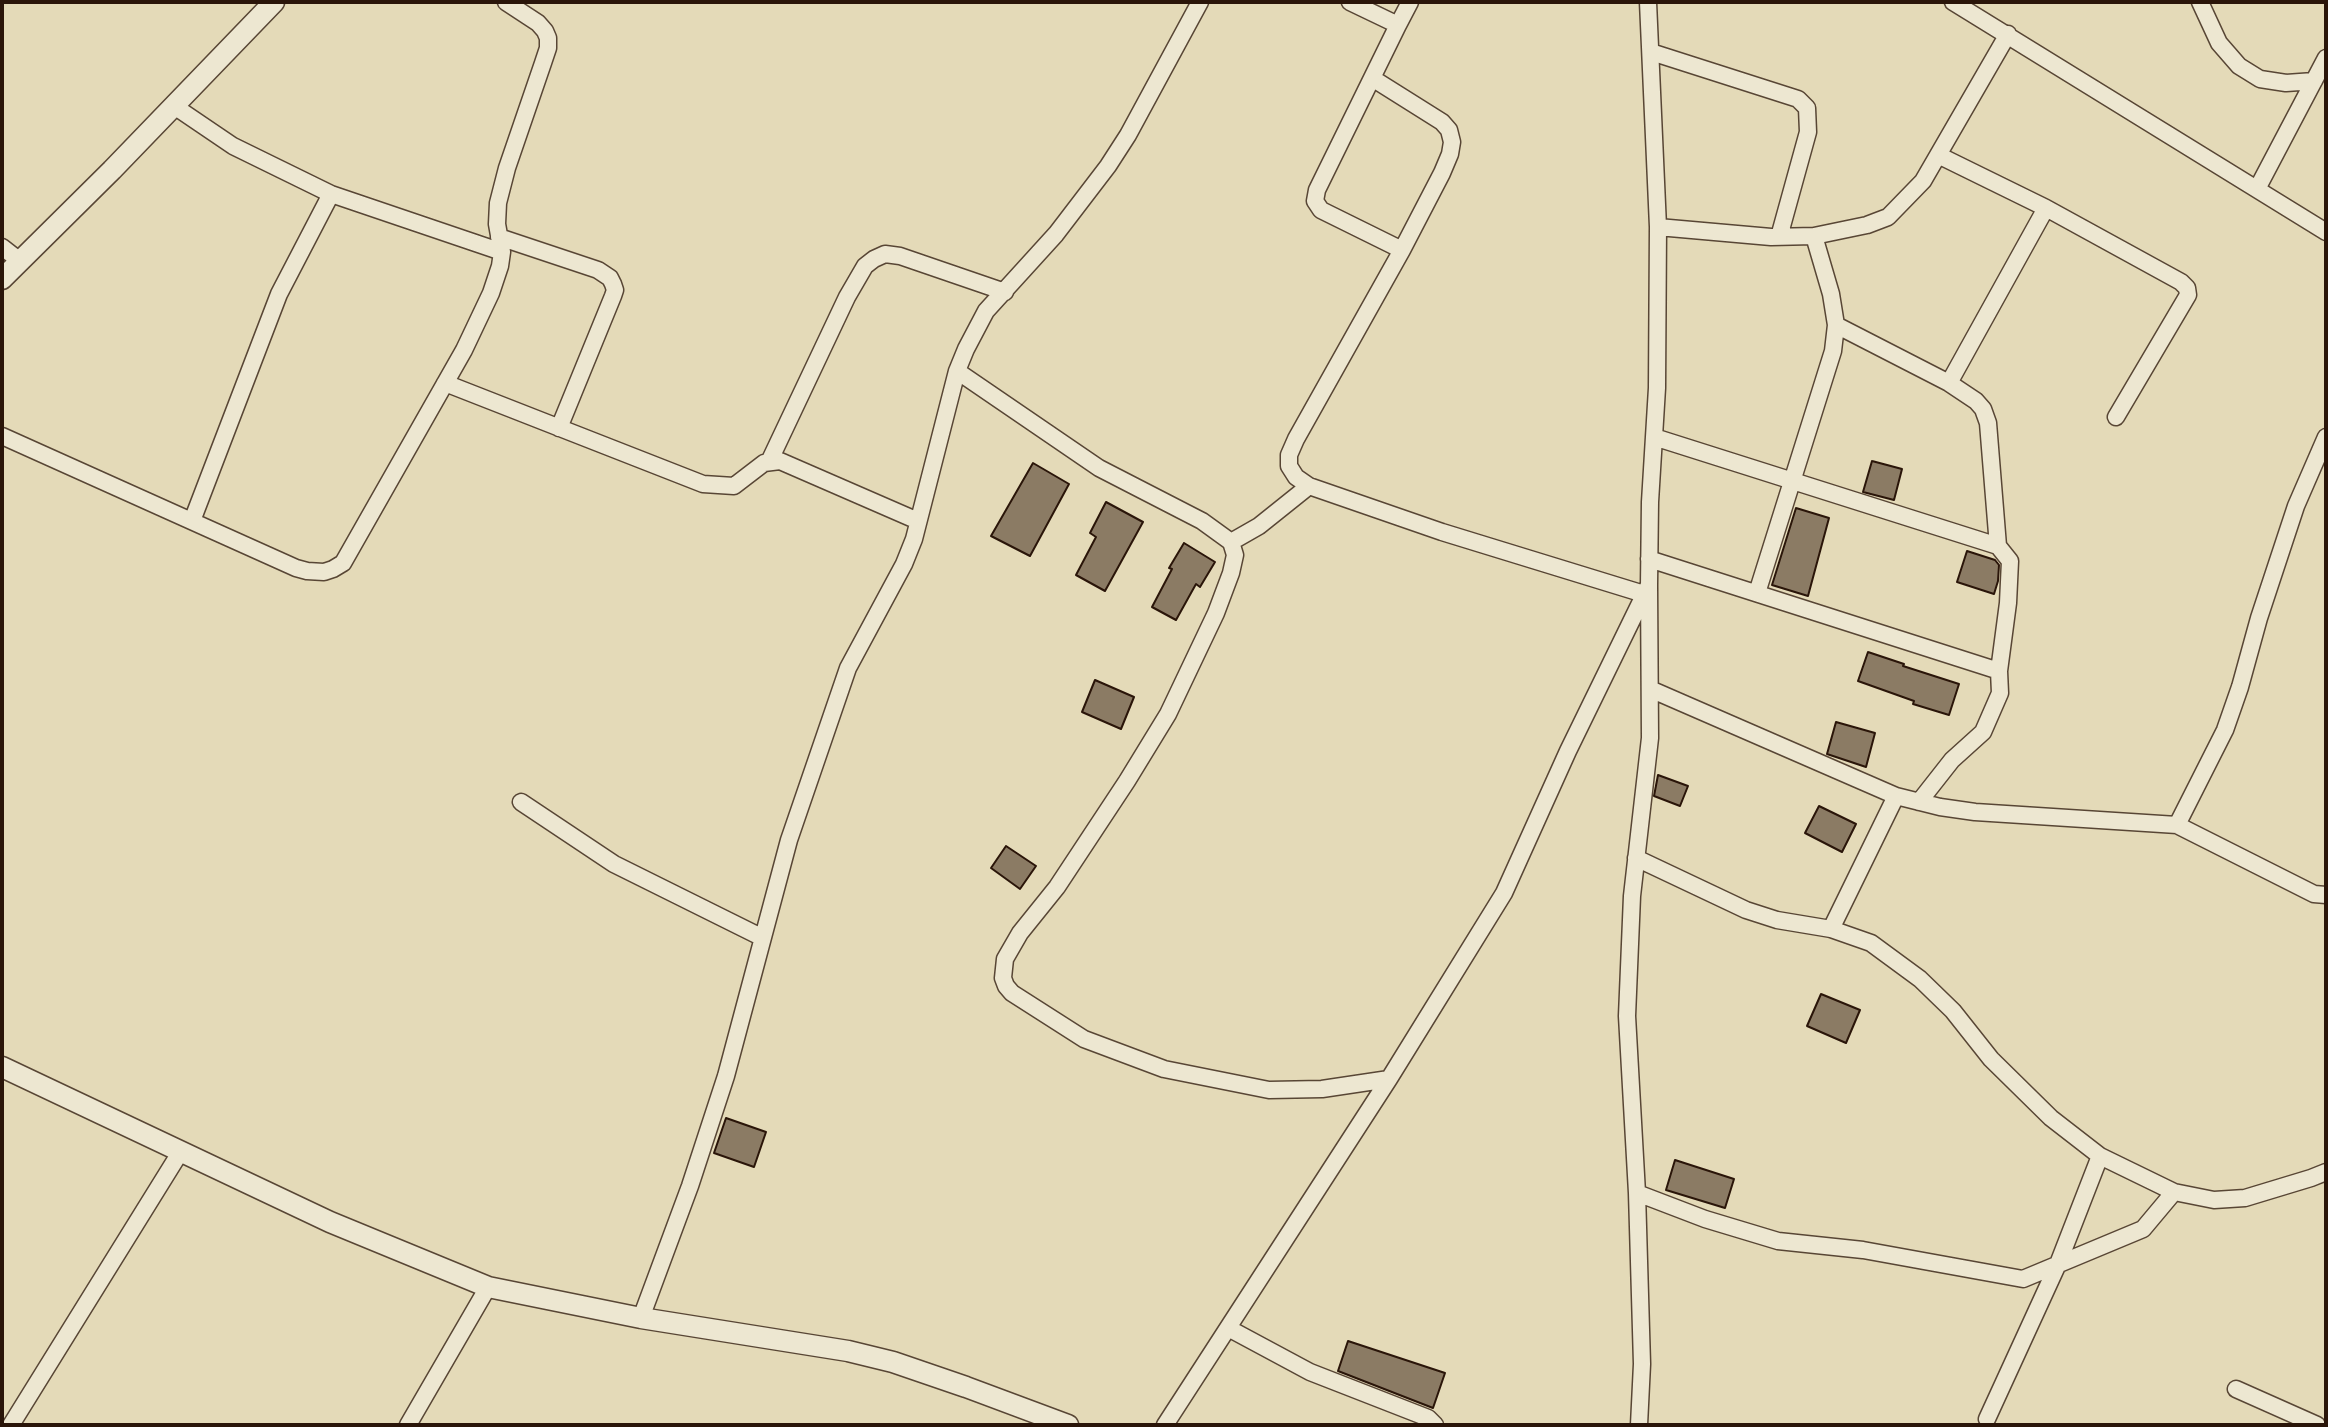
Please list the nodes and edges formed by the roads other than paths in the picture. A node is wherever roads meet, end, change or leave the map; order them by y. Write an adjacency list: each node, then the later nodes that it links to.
1 (274, 2): 15 (street)
2 (506, 2): 24 (street)
3 (1200, 2): 29 (street)
4 (1350, 2): 9 (street)
5 (1410, 2): 9 (street)
6 (1648, 2): 11 (street)
7 (1953, 2): 10 (street)
8 (2200, 2): 14 (street)
9 (1398, 25): 13 (street)
10 (2008, 34): 16 (street); 17 (street)
11 (1651, 52): 20 (street); 23 (street)
12 (2326, 58): 14 (street)
13 (1372, 78): 26 (street); 26 (street)
14 (2314, 81): 17 (street)
15 (174, 106): 18 (street); 27 (street)
16 (1938, 155): 19 (street); 22 (street)
17 (2257, 189): 21 (street)
18 (331, 194): 24 (street); 42 (street)
19 (2046, 208): 33 (street); 34 (street)
20 (1658, 227): 23 (street); 37 (street)
21 (2326, 232)
22 (1814, 236): 23 (street); 30 (street)
23 (1779, 237)
24 (500, 245): 32 (street); 35 (street)
25 (2, 247): 27 (street)
26 (1402, 250): 41 (street)
27 (20, 261): 28 (street)
28 (2, 279)
29 (1005, 292): 31 (street); 39 (street)
30 (1836, 325): 33 (street); 40 (street)
31 (957, 371): 43 (street); 44 (street)
32 (445, 383): 35 (street); 42 (street)
33 (1949, 383): 45 (street)
34 (2116, 417)
35 (559, 428): 39 (street)
36 (2, 436): 42 (street)
37 (1654, 437): 40 (street); 46 (street)
38 (2326, 437): 54 (street)
39 (769, 462): 43 (street)
40 (1792, 482): 45 (street); 48 (street)
41 (1309, 486): 44 (street); 47 (street)
42 (192, 521)
43 (918, 521): 58 (street)
44 (1231, 542): 60 (street)
45 (1998, 546): 49 (street)
46 (1649, 559): 47 (street); 48 (street)
47 (1646, 590): 50 (street); 60 (street)
48 (1757, 593): 49 (street)
49 (1999, 671): 53 (street)
50 (1650, 689): 51 (street); 55 (street)
51 (1896, 796): 53 (street); 57 (street)
52 (521, 802): 58 (street)
53 (1919, 802): 54 (street)
54 (2177, 825): 56 (street)
55 (1636, 858): 57 (street); 65 (street)
56 (2326, 895)
57 (1831, 929): 62 (street)
58 (761, 937): 68 (street)
59 (2, 1067): 61 (street)
60 (1389, 1079): 69 (street)
61 (181, 1151): 67 (street); 73 (street)
62 (2100, 1156): 64 (street); 66 (street)
63 (2326, 1172): 64 (street)
64 (2174, 1192): 66 (street)
65 (1637, 1193): 66 (street); 78 (street)
66 (2058, 1264): 71 (street)
67 (488, 1287): 68 (street); 74 (street)
68 (641, 1318): 75 (street)
69 (1228, 1328): 76 (street); 77 (street)
70 (2236, 1389): 72 (street)
71 (1987, 1419)
72 (2314, 1424)
73 (11, 1425)
74 (408, 1425)
75 (1068, 1425)
76 (1165, 1425)
77 (1435, 1425)
78 (1639, 1425)

